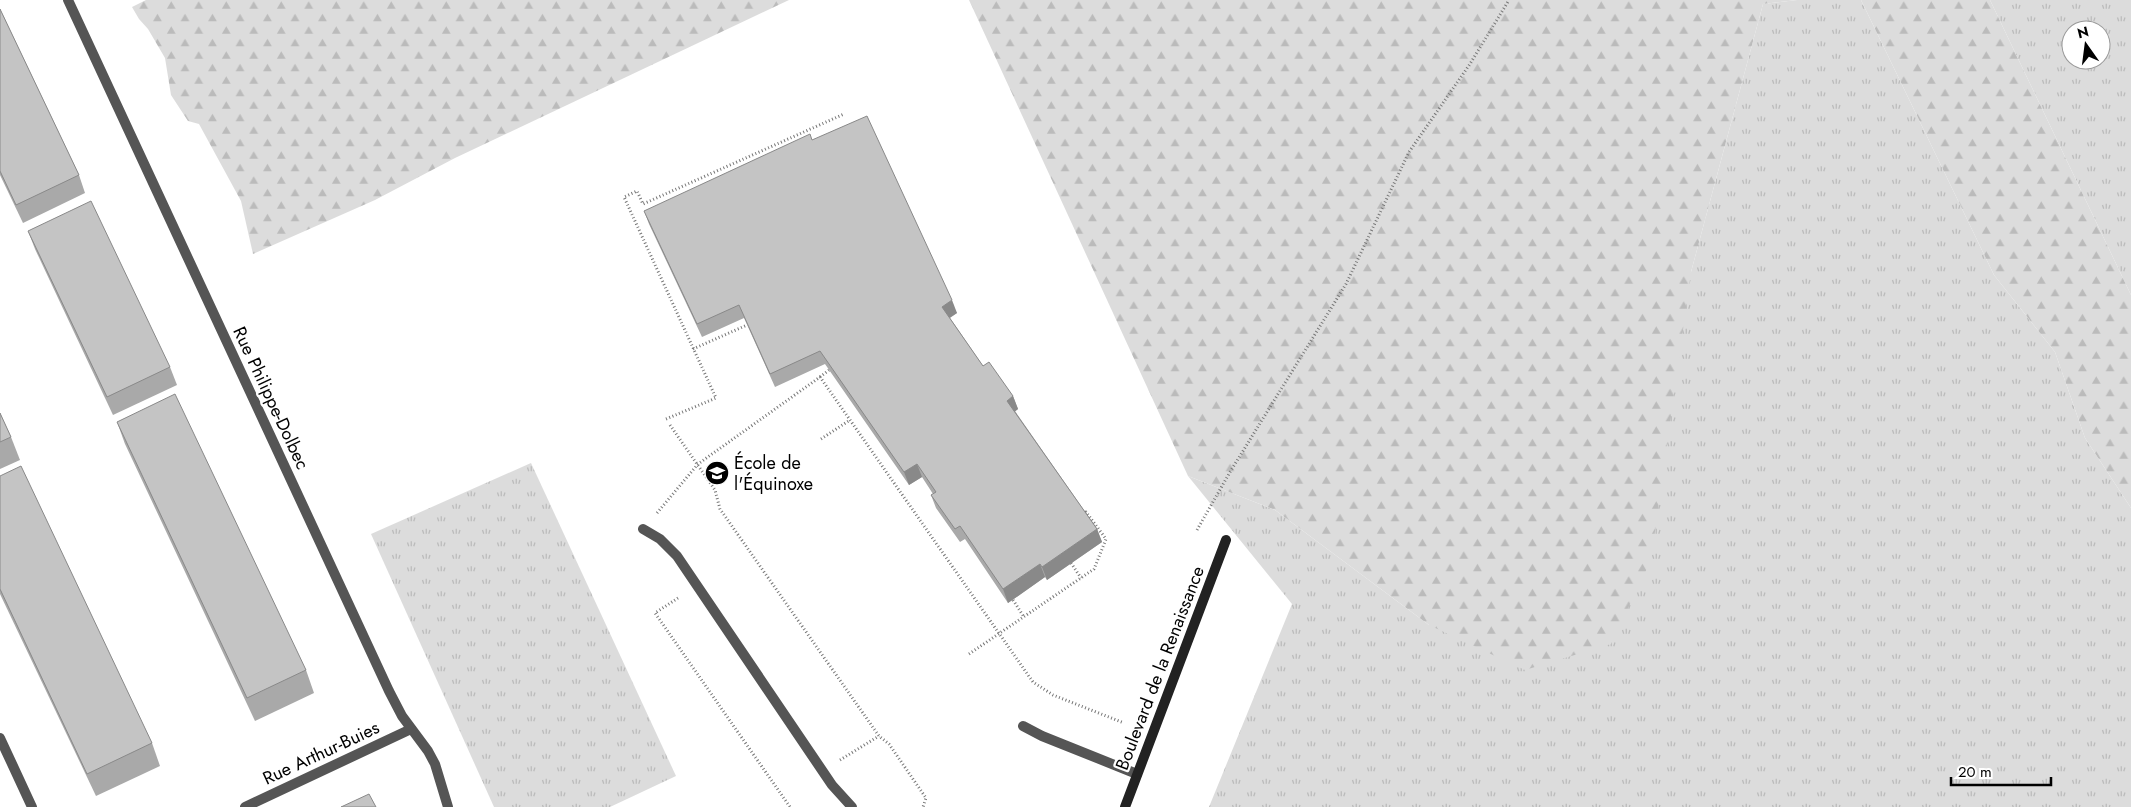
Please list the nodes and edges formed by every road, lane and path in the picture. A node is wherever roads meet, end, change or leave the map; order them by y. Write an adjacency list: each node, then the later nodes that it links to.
1 (68, 0): 26 (street, Rue Philippe-Dolbec)
2 (1509, 0): 15 (path)
3 (844, 114): 5 (path)
4 (747, 325): 5 (path)
5 (693, 349): 8 (path)
6 (830, 370): 7 (path)
7 (820, 377): 9 (path); 12 (path)
8 (666, 419)
9 (850, 420): 11 (path); 22 (path)
10 (670, 425): 12 (path)
11 (821, 439)
12 (698, 464): 14 (path); 27 (path)
13 (1082, 514): 18 (path)
14 (644, 529): 19 (street)
15 (1197, 530)
16 (1226, 540): 30 (street, Boulevard de la Renaissance)
17 (1071, 564): 18 (path)
18 (1081, 578): 21 (path)
19 (697, 584): 29 (street); 34 (path)
20 (1013, 600): 21 (path)
21 (1024, 617): 22 (path)
22 (1000, 634): 23 (path); 24 (path)
23 (970, 654)
24 (1124, 723)
25 (1023, 726): 30 (street)
26 (411, 729): 32 (street, Rue Arthur-Buies); 33 (street, Rue Philippe-Dolbec)
27 (879, 736): 29 (path); 36 (path)
28 (0, 738): 31 (street)
29 (823, 772): 35 (street)
30 (1137, 774): 37 (street, Boulevard de la Renaissance)
31 (32, 807)
32 (245, 807)
33 (448, 807)
34 (790, 807)
35 (852, 807)
36 (923, 807)
37 (1125, 807)

